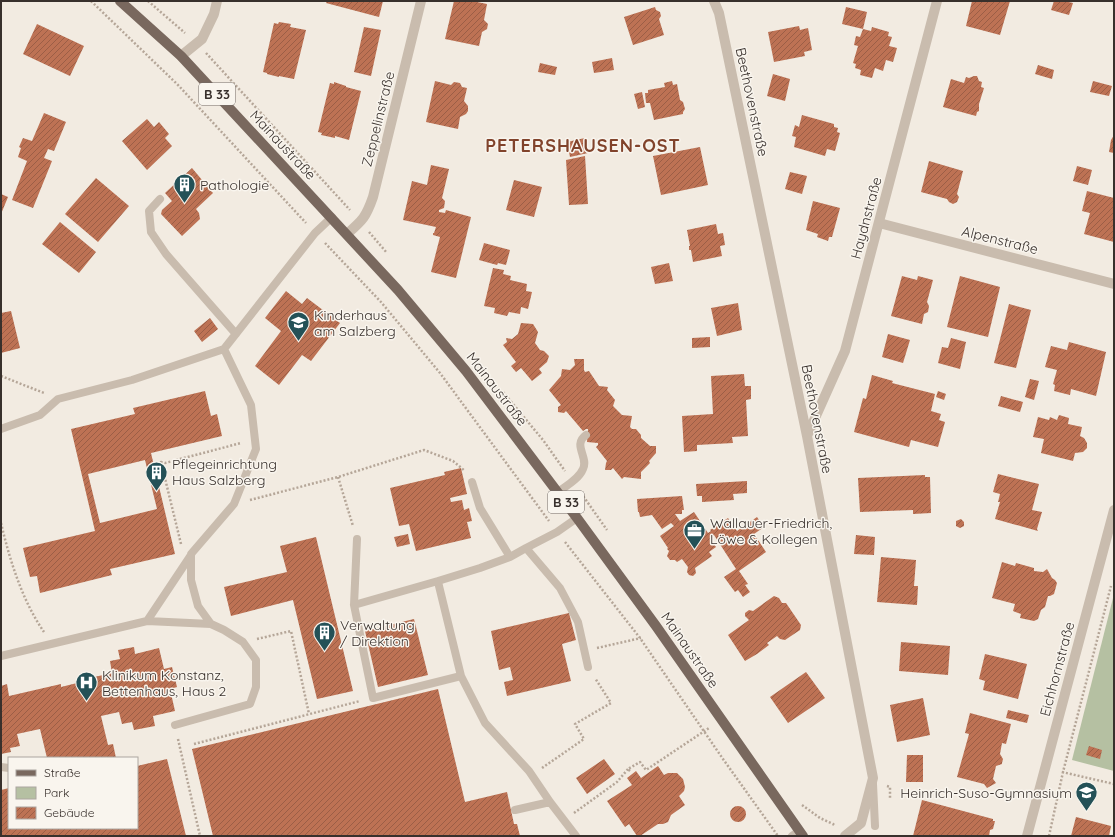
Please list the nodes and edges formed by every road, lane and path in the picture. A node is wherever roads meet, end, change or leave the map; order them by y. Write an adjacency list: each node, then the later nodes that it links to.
1 (91, 1): 11 (path)
2 (120, 1): 7 (main road, Mainaustraße / B 33)
3 (217, 1): 7 (street)
4 (421, 1): 12 (street, Zeppelinstraße)
5 (714, 1): 20 (street, Beethovenstraße)
6 (937, 1): 10 (street, Haydnstraße)
7 (181, 56): 9 (main road, Mainaustraße / B 33)
8 (160, 199): 14 (lane)
9 (332, 217): 11 (lane); 12 (main road, Mainaustraße / B 33)
10 (879, 223): 13 (street, Alpenstraße); 20 (street, Haydnstraße)
11 (315, 233): 14 (lane); 29 (path)
12 (347, 234): 24 (main road, Mainaustraße / B 33)
13 (1114, 284)
14 (236, 334): 15 (lane)
15 (224, 349): 17 (lane); 21 (lane)
16 (1, 376): 17 (path)
17 (58, 399): 18 (lane)
18 (1, 429)
19 (586, 435): 24 (lane)
20 (807, 436): 57 (street, Beethovenstraße)
21 (255, 439): 25 (lane); 31 (path)
22 (338, 477): 23 (path); 25 (path); 30 (path)
23 (472, 482): 34 (lane)
24 (558, 492): 27 (main road, Mainaustraße / B 33)
25 (234, 504): 33 (lane)
26 (1114, 510): 54 (street, Eichhornstraße)
27 (577, 518): 29 (lane); 40 (main road, Mainaustraße / B 33)
28 (1, 523): 43 (path)
29 (557, 532): 32 (lane); 41 (path)
30 (358, 539): 37 (lane)
31 (182, 548)
32 (526, 548): 34 (lane); 44 (lane)
33 (192, 554): 38 (lane); 39 (lane)
34 (510, 557): 35 (lane)
35 (438, 581): 37 (lane); 47 (lane)
36 (1112, 584): 55 (path)
37 (354, 605): 48 (lane)
38 (147, 621): 39 (lane); 43 (lane)
39 (212, 624): 42 (lane)
40 (656, 626): 41 (path); 50 (main road, Mainaustraße / B 33)
41 (640, 638): 44 (path); 52 (path)
42 (243, 642): 49 (path); 51 (lane)
43 (52, 644): 45 (lane)
44 (584, 651): 46 (lane)
45 (1, 656)
46 (588, 667): 56 (path)
47 (461, 676): 48 (lane); 56 (lane)
48 (373, 698): 49 (path)
49 (309, 714): 53 (path)
50 (721, 720): 52 (path); 63 (main road, Mainaustraße / B 33)
51 (175, 725): 64 (path)
52 (704, 731): 61 (path); 66 (path)
53 (194, 744)
54 (1045, 768): 55 (path); 68 (street, Eichhornstraße)
55 (1064, 772): 58 (path); 69 (path)
56 (531, 775): 59 (lane)
57 (873, 778): 62 (lane); 67 (street, Beethovenstraße)
58 (1114, 784)
59 (550, 802): 60 (lane); 61 (lane)
60 (515, 810)
61 (564, 820): 65 (lane)
62 (875, 826)
63 (798, 834)
64 (200, 836)
65 (576, 836)
66 (778, 836)
67 (844, 836)
68 (1026, 836)
69 (1049, 836)

